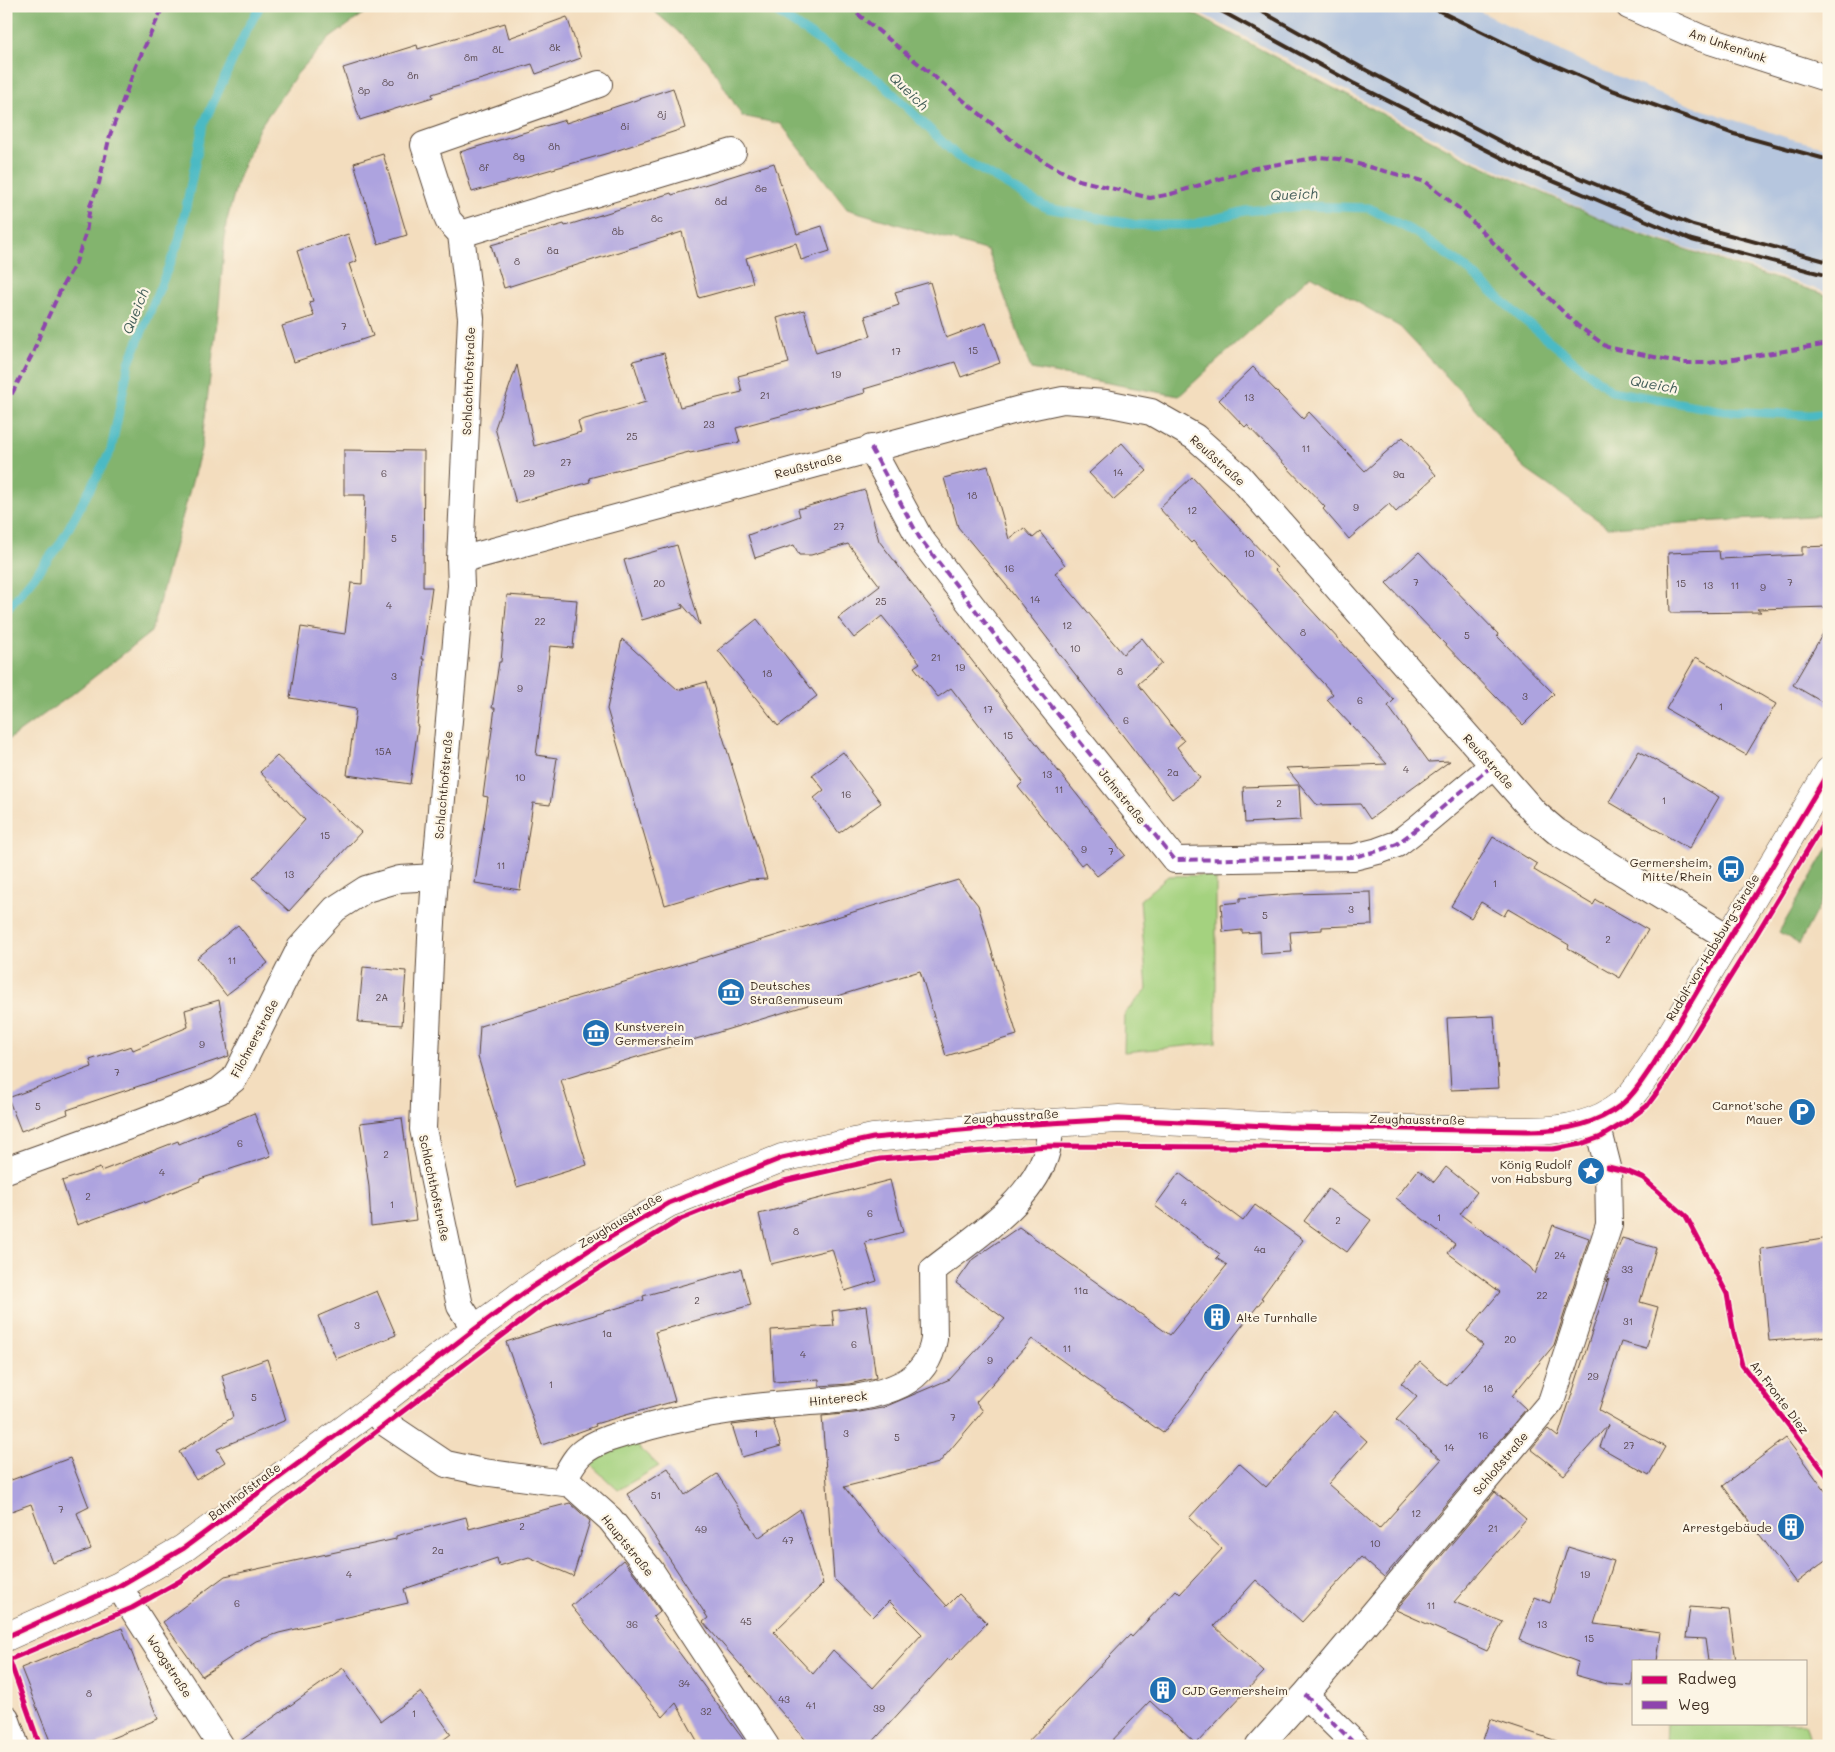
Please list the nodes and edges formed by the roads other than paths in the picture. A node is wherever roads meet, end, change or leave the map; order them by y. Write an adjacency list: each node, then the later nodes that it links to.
1 (1629, 6): 2 (street, Am Unkenfunk)
2 (1829, 79)
3 (599, 84): 5 (street)
4 (733, 152): 5 (street)
5 (461, 234): 7 (street, Schlachthofstraße)
6 (872, 448): 7 (street, Reußstraße); 8 (street, Reußstraße); 8 (street, Jahnstraße)
7 (460, 560): 10 (street, Schlachthofstraße)
8 (1493, 765): 11 (street, Reußstraße)
9 (1829, 771): 11 (street, Rudolf-von-Habsburg-Straße)
10 (435, 877): 14 (street, Filchnerstraße); 15 (street, Schlachthofstraße)
11 (1729, 938): 12 (street, Rudolf-von-Habsburg-Straße)
12 (1596, 1120): 13 (street, Zeughausstraße); 20 (street, Schloßstraße)
13 (1051, 1123): 15 (street, Zeughausstraße); 17 (street, Hintereck)
14 (6, 1170)
15 (475, 1329): 16 (street, Bahnhofstraße)
16 (372, 1408): 17 (street, Hauptstraße); 18 (street, Bahnhofstraße)
17 (562, 1482): 24 (street, Hauptstraße)
18 (119, 1586): 19 (street, Bahnhofstraße); 23 (street, Woogstraße)
19 (6, 1637)
20 (1305, 1695): 25 (street, Schloßstraße); 26 (street)
21 (6, 1718): 22 (street)
22 (16, 1746)
23 (222, 1746)
24 (766, 1746)
25 (1259, 1746)
26 (1357, 1746)

